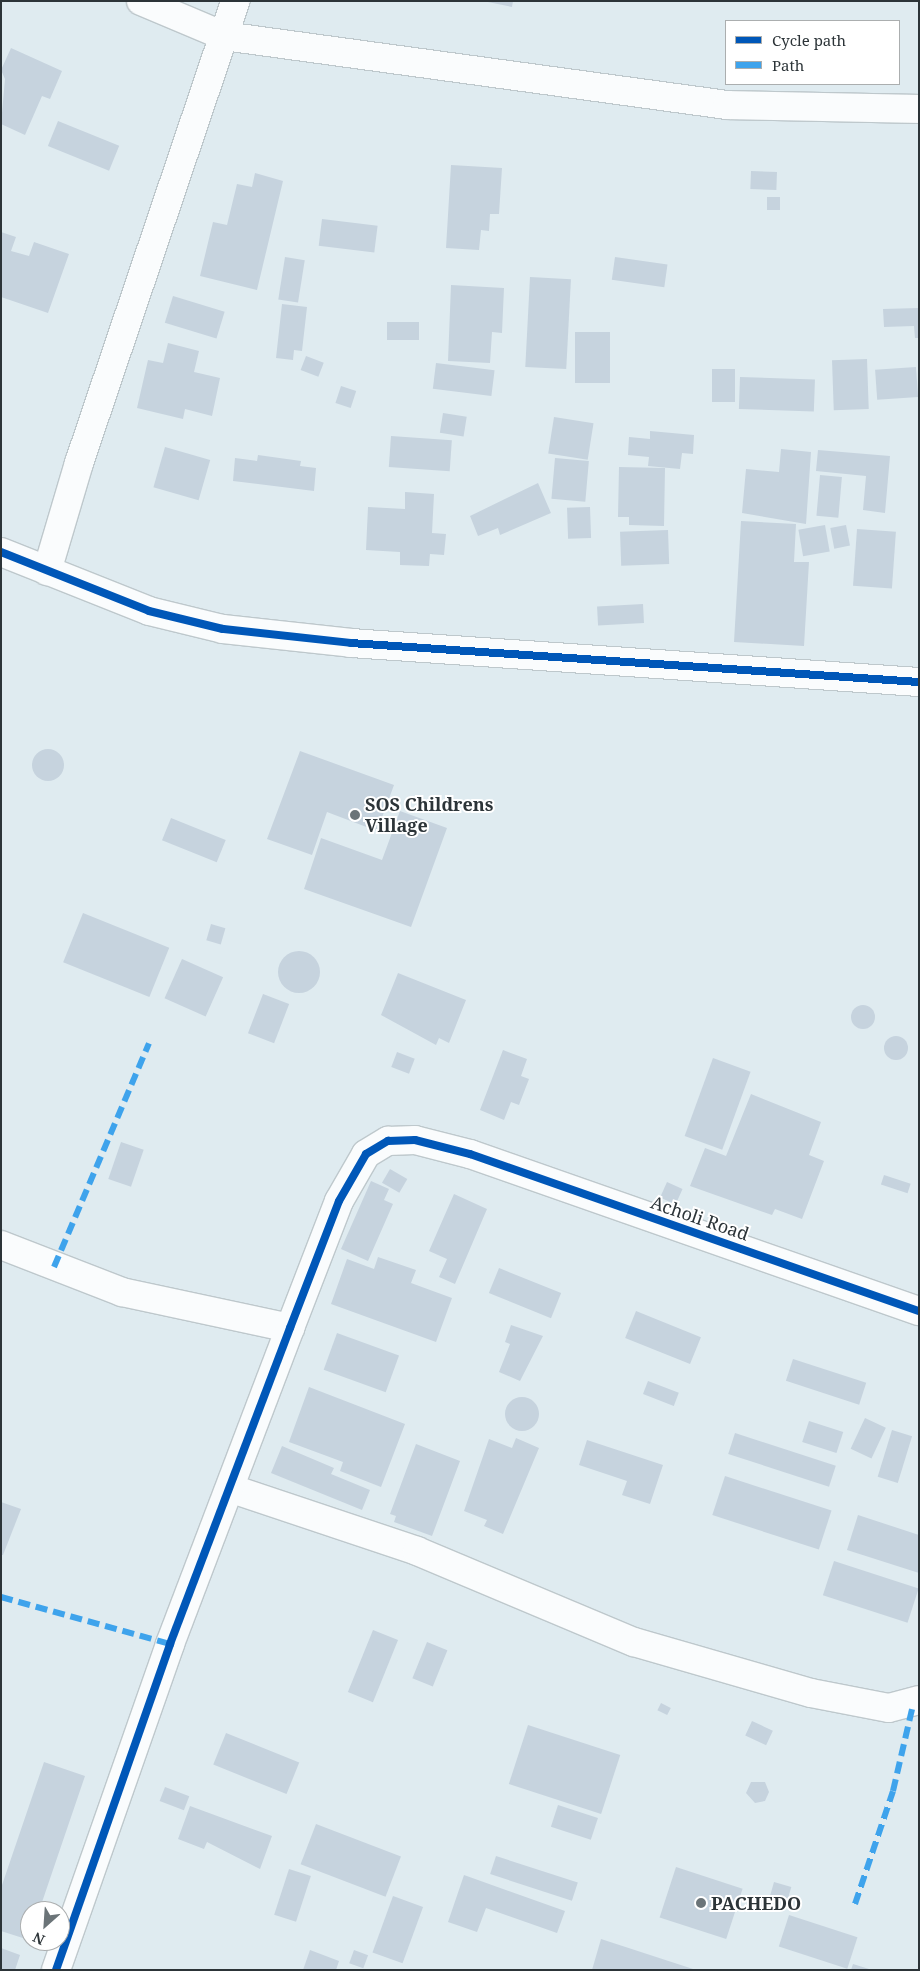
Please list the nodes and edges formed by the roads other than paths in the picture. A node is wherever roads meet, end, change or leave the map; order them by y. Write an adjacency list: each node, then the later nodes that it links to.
1 (141, 1): 3 (street)
2 (235, 1): 3 (street)
3 (224, 36): 4 (street); 6 (street)
4 (919, 109)
5 (1, 552): 6 (street)
6 (47, 571): 7 (street)
7 (919, 682)
8 (1, 1245): 10 (street)
9 (919, 1312): 10 (street, Acholi Road)
10 (290, 1328): 11 (street, Acholi Road)
11 (232, 1489): 12 (street); 13 (street, Acholi Road)
12 (919, 1700)
13 (56, 1970)

